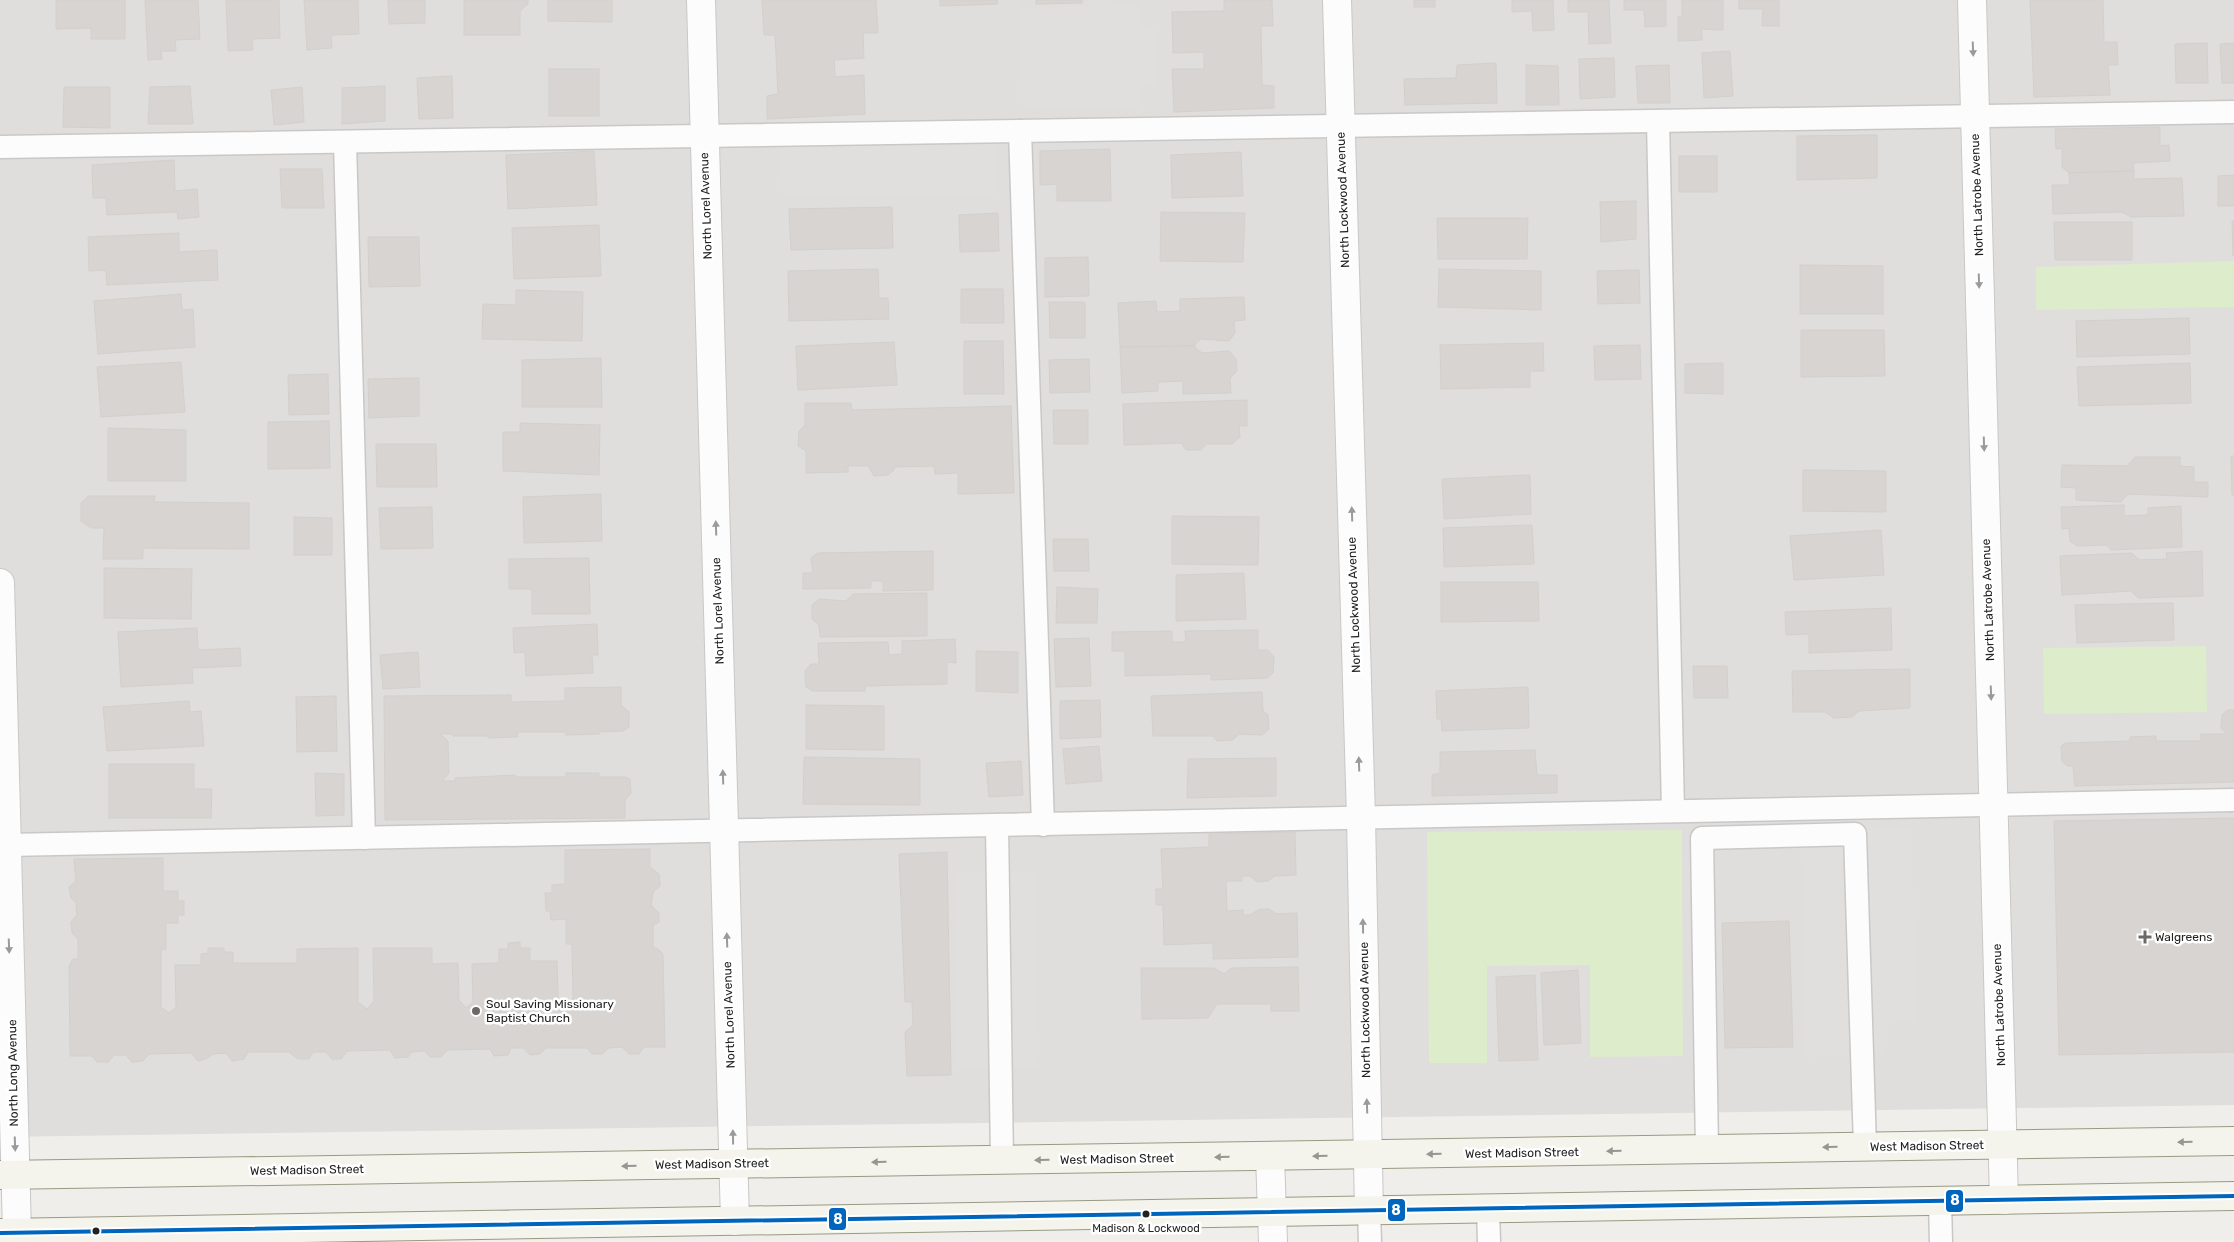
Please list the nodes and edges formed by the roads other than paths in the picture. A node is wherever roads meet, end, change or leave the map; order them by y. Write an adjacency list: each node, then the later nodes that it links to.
1 (701, 0): 9 (street, North Lorel Avenue)
2 (1337, 0): 7 (street, North Lockwood Avenue)
3 (1972, 0): 5 (street, North Latrobe Avenue, one-way to 5)
4 (2234, 112): 5 (lane)
5 (1975, 116): 6 (lane); 15 (street, North Latrobe Avenue, one-way to 15)
6 (1658, 121): 7 (lane); 16 (lane)
7 (1340, 126): 8 (lane); 17 (street, North Lockwood Avenue, one-way to 7)
8 (1020, 131): 9 (lane); 19 (lane)
9 (704, 136): 10 (lane); 20 (street, North Lorel Avenue, one-way to 9)
10 (345, 142): 11 (lane); 21 (lane)
11 (0, 147)
12 (0, 583): 14 (street, North Long Avenue)
13 (2234, 800): 15 (lane)
14 (3, 805): 22 (street, North Long Avenue)
15 (1994, 805): 16 (lane); 24 (street, North Latrobe Avenue)
16 (1674, 812): 17 (lane)
17 (1361, 818): 19 (lane); 27 (street, North Lockwood Avenue, one-way to 17)
18 (997, 825): 19 (lane); 20 (lane); 29 (lane)
19 (1043, 825)
20 (724, 831): 21 (lane); 30 (street, North Lorel Avenue, one-way to 20)
21 (364, 838): 22 (lane)
22 (7, 846): 31 (street, North Long Avenue, one-way to 31)
23 (2234, 1141): 24 (main road, West Madison Street, one-way to 24)
24 (2003, 1145): 25 (main road, West Madison Street); 33 (street, North Latrobe Avenue)
25 (1866, 1147): 26 (main road, West Madison Street, one-way to 26); 26 (lane)
26 (1707, 1150): 27 (main road, West Madison Street, one-way to 27)
27 (1368, 1155): 28 (main road, West Madison Street, one-way to 28); 36 (street, North Lockwood Avenue)
28 (1270, 1156): 29 (main road, West Madison Street, one-way to 29); 37 (street)
29 (1002, 1161): 30 (main road, West Madison Street, one-way to 30)
30 (734, 1164): 31 (main road, West Madison Street, one-way to 31); 38 (street, North Lorel Avenue)
31 (8, 1175): 39 (street, North Long Avenue)
32 (2234, 1196): 33 (main road)
33 (2004, 1200): 34 (main road)
34 (1940, 1202): 35 (main road); 43 (lane)
35 (1488, 1208): 36 (main road); 42 (lane)
36 (1370, 1211): 37 (main road); 41 (lane)
37 (1272, 1212): 38 (main road); 40 (street)
38 (735, 1221): 39 (main road)
39 (8, 1233)
40 (1273, 1242)
41 (1370, 1242)
42 (1489, 1242)
43 (1941, 1242)

